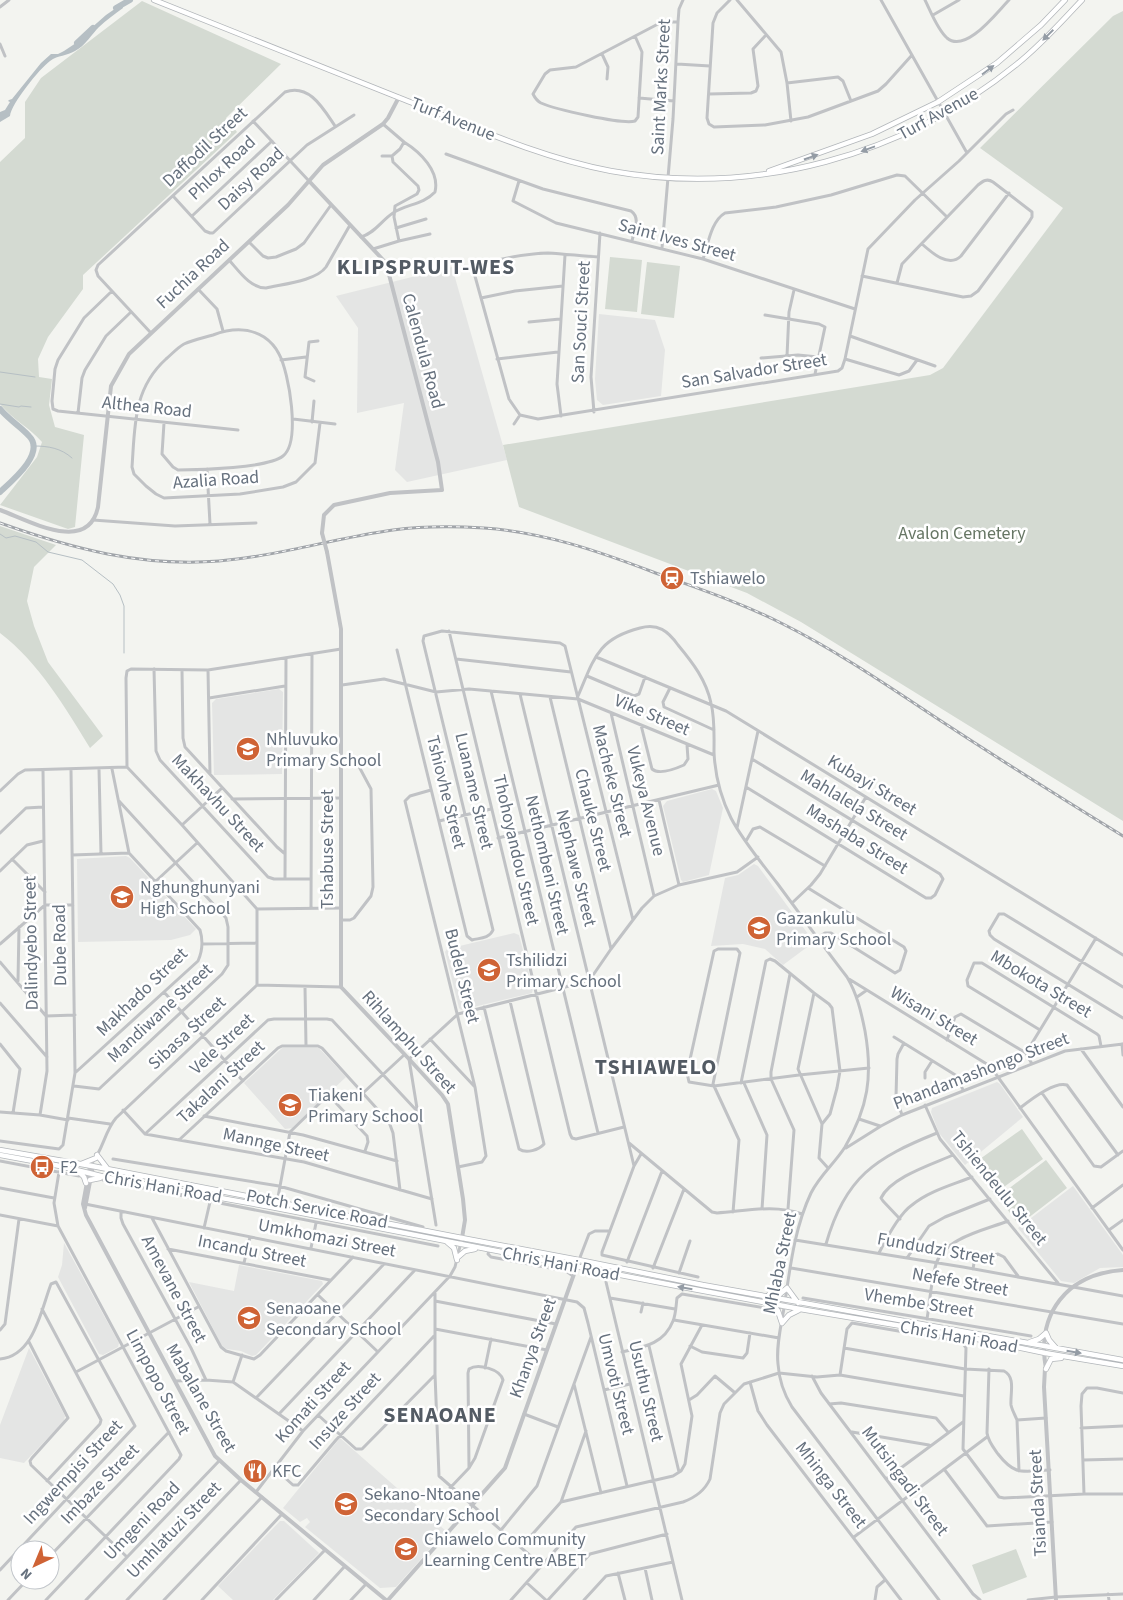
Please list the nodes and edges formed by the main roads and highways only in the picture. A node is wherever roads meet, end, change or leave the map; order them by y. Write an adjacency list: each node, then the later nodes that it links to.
1 (154, 0): 4 (main road, Turf Avenue)
2 (1065, 0): 4 (main road, Turf Avenue, one-way to 2)
3 (1082, 0): 4 (main road, Turf Avenue, one-way to 4)
4 (765, 173)
5 (0, 1150): 8 (main road, Chris Hani Road)
6 (0, 1155): 9 (main road, Chris Hani Road)
7 (94, 1161): 8 (main road); 8 (main road, Chris Hani Road); 10 (main road); 10 (main road, Chris Hani Road)
8 (80, 1164)
9 (68, 1168): 11 (main road, Chris Hani Road); 11 (main road)
10 (108, 1169): 13 (main road, Chris Hani Road)
11 (109, 1178): 12 (main road, Chris Hani Road)
12 (446, 1241): 13 (main road, Chris Hani Road); 14 (main road)
13 (461, 1241): 14 (main road, Chris Hani Road); 15 (main road, Chris Hani Road)
14 (486, 1249): 17 (main road, Chris Hani Road, one-way to 14)
15 (753, 1294): 16 (main road, Chris Hani Road); 16 (main road)
16 (798, 1303): 19 (main road, Chris Hani Road)
17 (772, 1307): 18 (main road, Chris Hani Road); 18 (main road)
18 (800, 1309): 21 (main road, Chris Hani Road)
19 (1021, 1342): 20 (main road, Chris Hani Road); 20 (main road)
20 (1057, 1349): 22 (main road, Chris Hani Road, one-way to 22)
21 (1070, 1358): 23 (main road, Chris Hani Road); 24 (main road)
22 (1123, 1360)
23 (1123, 1366)
24 (1046, 1368)

